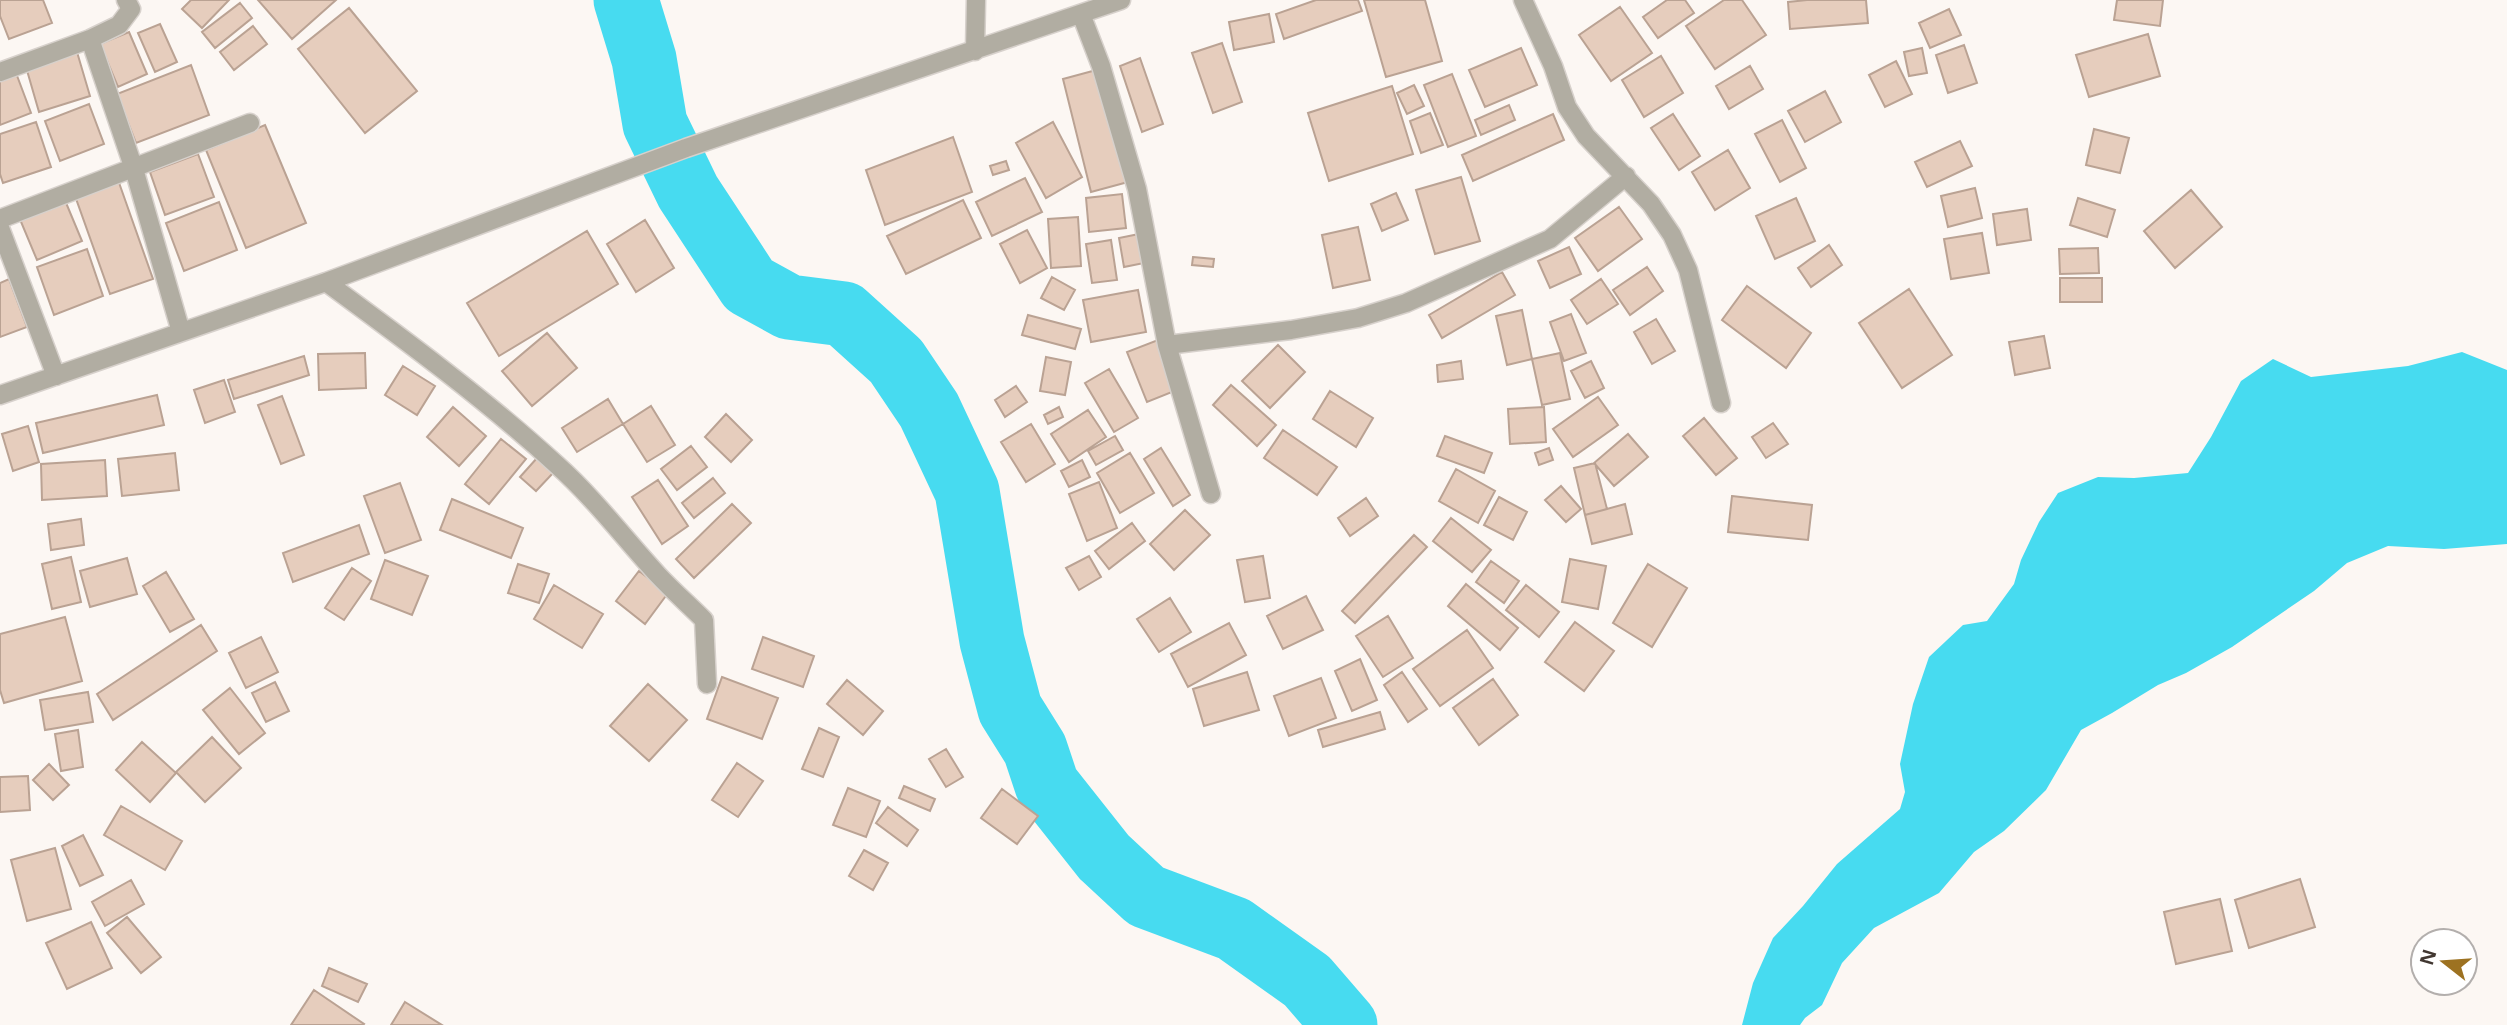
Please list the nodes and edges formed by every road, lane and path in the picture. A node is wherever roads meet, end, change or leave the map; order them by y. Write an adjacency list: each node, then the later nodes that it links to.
1 (126, 0): 6 (street)
2 (976, 0): 7 (street)
3 (1121, 0): 5 (street)
4 (1523, 0): 11 (street)
5 (1080, 14): 7 (street); 16 (street)
6 (90, 39): 8 (street); 10 (street)
7 (975, 51): 14 (street)
8 (0, 72)
9 (250, 123): 10 (street)
10 (134, 169): 12 (street); 15 (street)
11 (1626, 176): 16 (street); 19 (street)
12 (0, 219)
13 (0, 228): 17 (street)
14 (326, 282): 15 (street); 21 (street)
15 (181, 332): 17 (street)
16 (1167, 345): 20 (street)
17 (56, 376): 18 (street)
18 (0, 396)
19 (1721, 403)
20 (1211, 494)
21 (707, 684)

